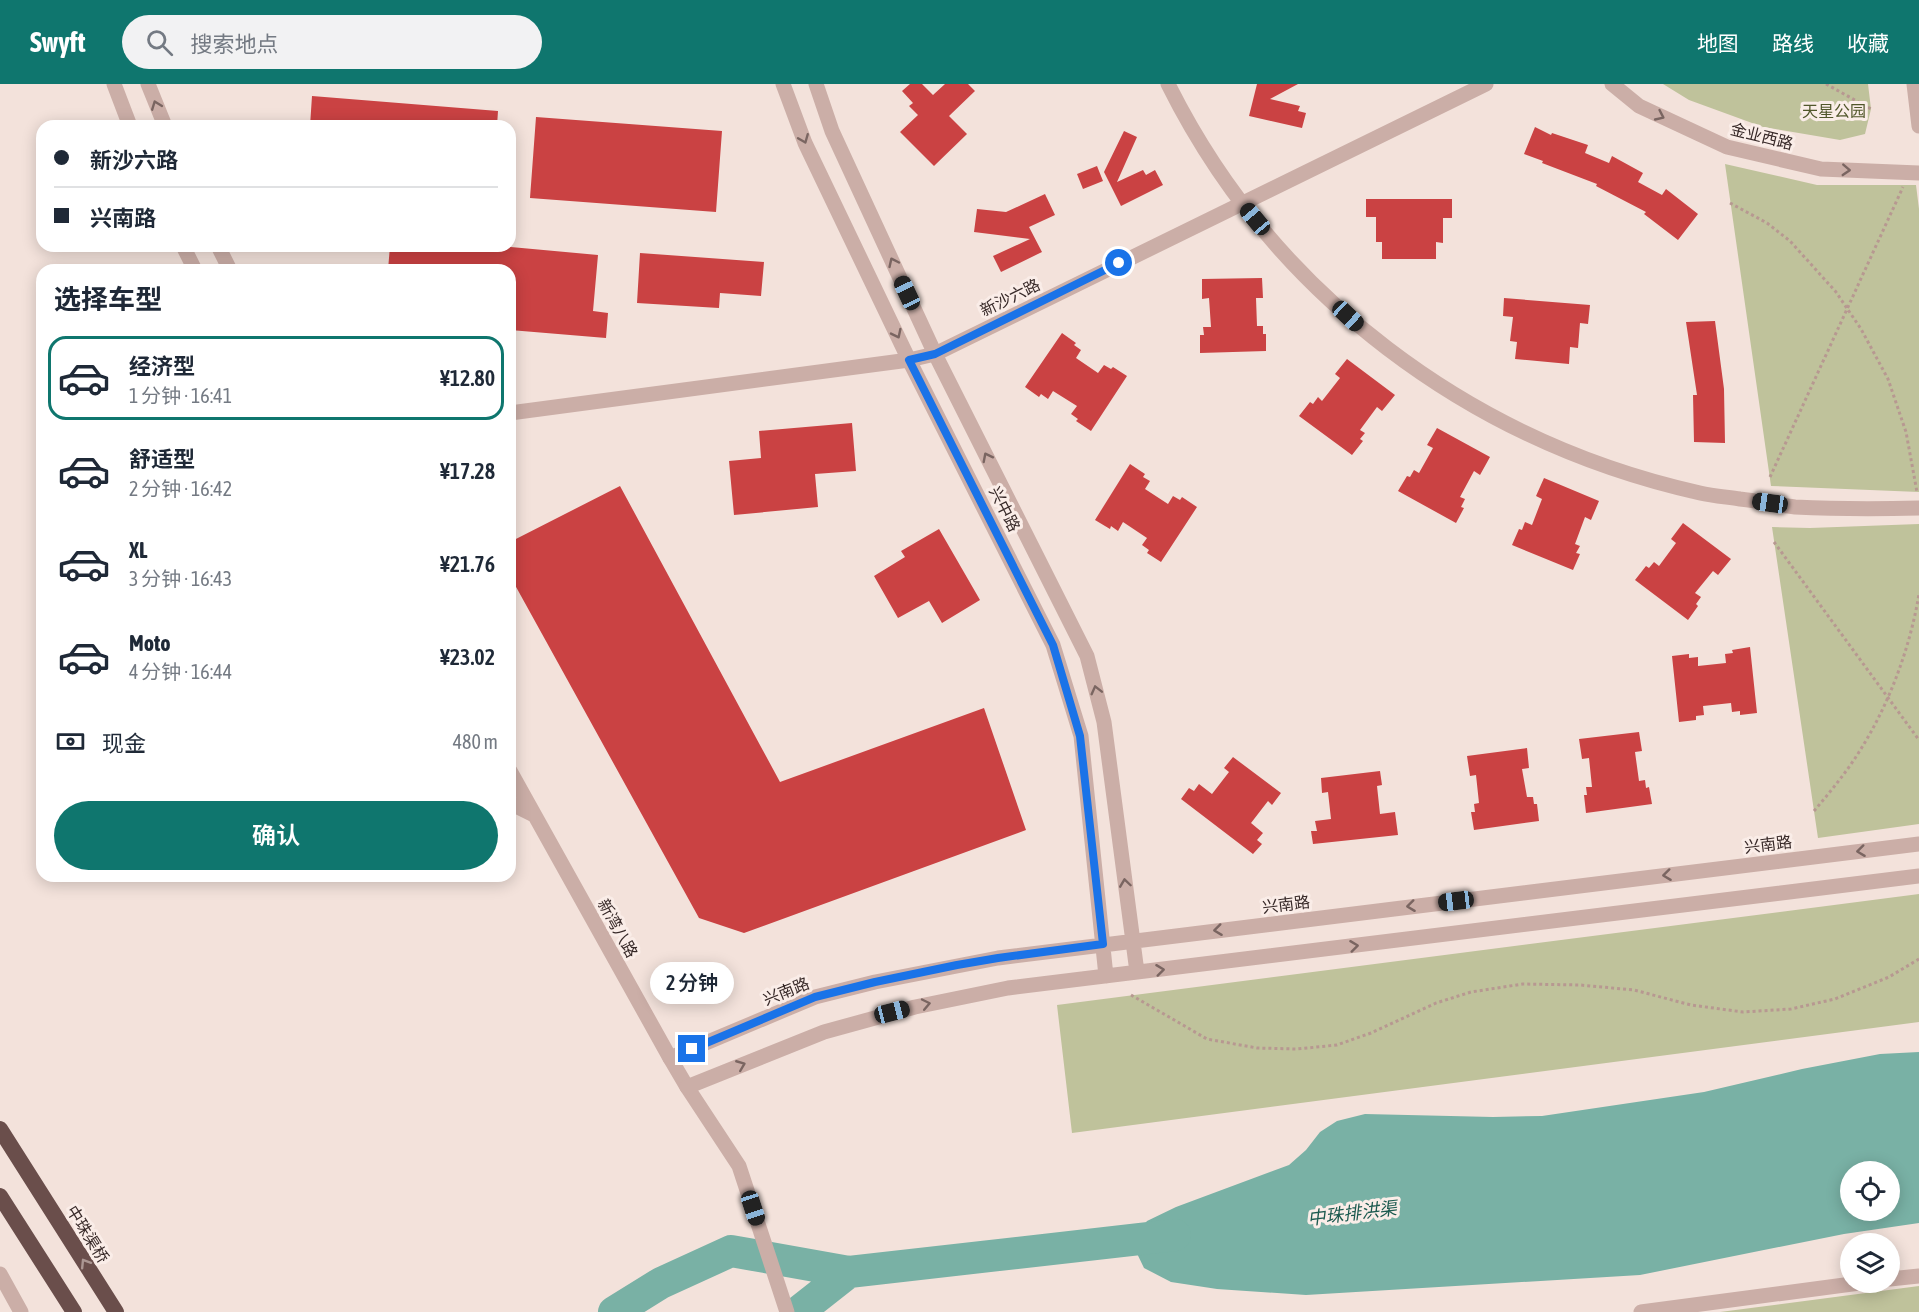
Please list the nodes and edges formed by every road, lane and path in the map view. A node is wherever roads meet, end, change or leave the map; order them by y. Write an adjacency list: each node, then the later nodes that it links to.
1 (114, 84): 11 (street)
2 (148, 84): 12 (street, one-way to 2)
3 (783, 84): 20 (street, 兴中路, one-way to 20)
4 (816, 84): 19 (street, 兴中路, one-way to 4)
5 (1168, 84): 17 (street)
6 (1486, 84): 17 (street, 新沙六路)
7 (1612, 84): 14 (street, 金业西路, one-way to 14)
8 (1826, 84): 10 (path)
9 (1914, 84): 13 (street)
10 (1871, 109)
11 (128, 120)
12 (163, 120)
13 (1919, 126)
14 (1919, 173)
15 (1904, 185): 18 (path)
16 (1730, 202): 18 (path)
17 (1241, 203): 19 (street, 新沙六路); 23 (street)
18 (1847, 308): 22 (path); 23 (path)
19 (935, 354): 20 (street, 新沙六路); 34 (street, 兴中路, one-way to 19)
20 (909, 360): 21 (street, 新沙六路); 35 (street, 兴中路)
21 (516, 412)
22 (1770, 477)
23 (1918, 500)
24 (1774, 542): 26 (path)
25 (1919, 594): 26 (path)
26 (1887, 698): 27 (path); 30 (path)
27 (1919, 740)
28 (516, 782): 31 (street, 新湾八路)
29 (516, 805): 31 (street)
30 (1814, 811)
31 (535, 815): 40 (street, 新湾八路)
32 (1919, 844): 34 (street, 兴南路, one-way to 34)
33 (1919, 876): 37 (street, one-way to 33)
34 (1133, 940): 35 (street, 兴南路); 37 (street, 兴中路)
35 (1103, 944): 38 (street, 兴中路); 40 (street, 兴南路)
36 (1919, 959): 39 (path)
37 (1137, 972): 38 (street)
38 (1106, 976): 41 (street, one-way to 38)
39 (1131, 995)
40 (670, 1058): 41 (street, 新湾八路)
41 (687, 1086): 51 (street, 新湾八路)
42 (0, 1130): 50 (highway, 中珠渠桥, one-way to 42)
43 (0, 1196): 49 (highway)
44 (0, 1274): 48 (street)
45 (1919, 1276): 46 (street)
46 (1900, 1279)
47 (1840, 1286): 52 (street)
48 (21, 1312)
49 (74, 1312)
50 (116, 1312)
51 (787, 1312)
52 (1641, 1312)

